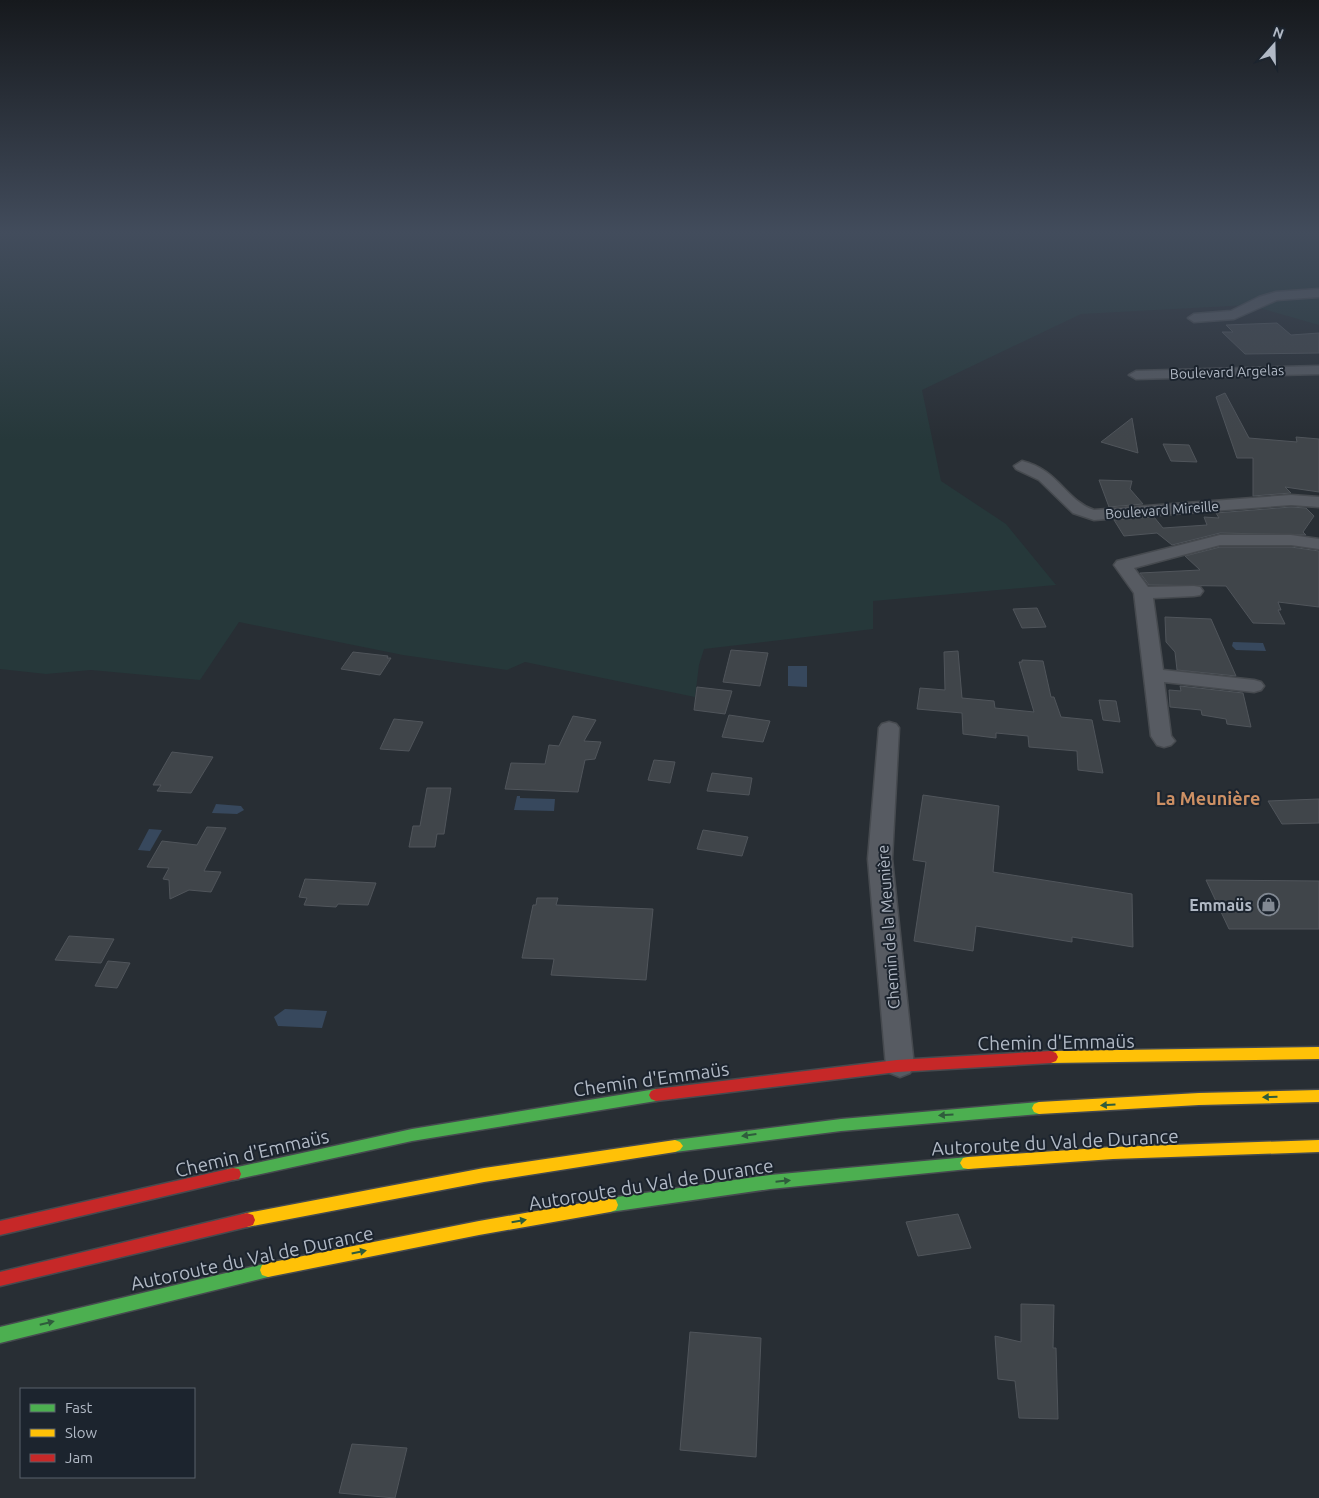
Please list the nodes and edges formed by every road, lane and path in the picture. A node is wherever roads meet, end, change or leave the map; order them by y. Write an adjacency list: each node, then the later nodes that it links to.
1 (1261, 301): 2 (street)
2 (1194, 318)
3 (1319, 370): 4 (street, Boulevard Argelas)
4 (1136, 375)
5 (1022, 466): 6 (street, Boulevard Mireille)
6 (1319, 502)
7 (1319, 544): 9 (street)
8 (1194, 591): 9 (street)
9 (1143, 593): 10 (street)
10 (1153, 675): 11 (street); 13 (street)
11 (1254, 686)
12 (889, 728): 15 (street, Chemin de la Meunière)
13 (1164, 741)
14 (1319, 1053): 15 (main road, Chemin d'Emmaüs)
15 (900, 1066): 18 (main road, Chemin d'Emmaüs)
16 (1319, 1096): 19 (main road, Autoroute du Val de Durance, one-way to 19)
17 (1319, 1146): 20 (main road, Autoroute du Val de Durance, one-way to 17)
18 (0, 1228)
19 (0, 1279)
20 (0, 1336)

